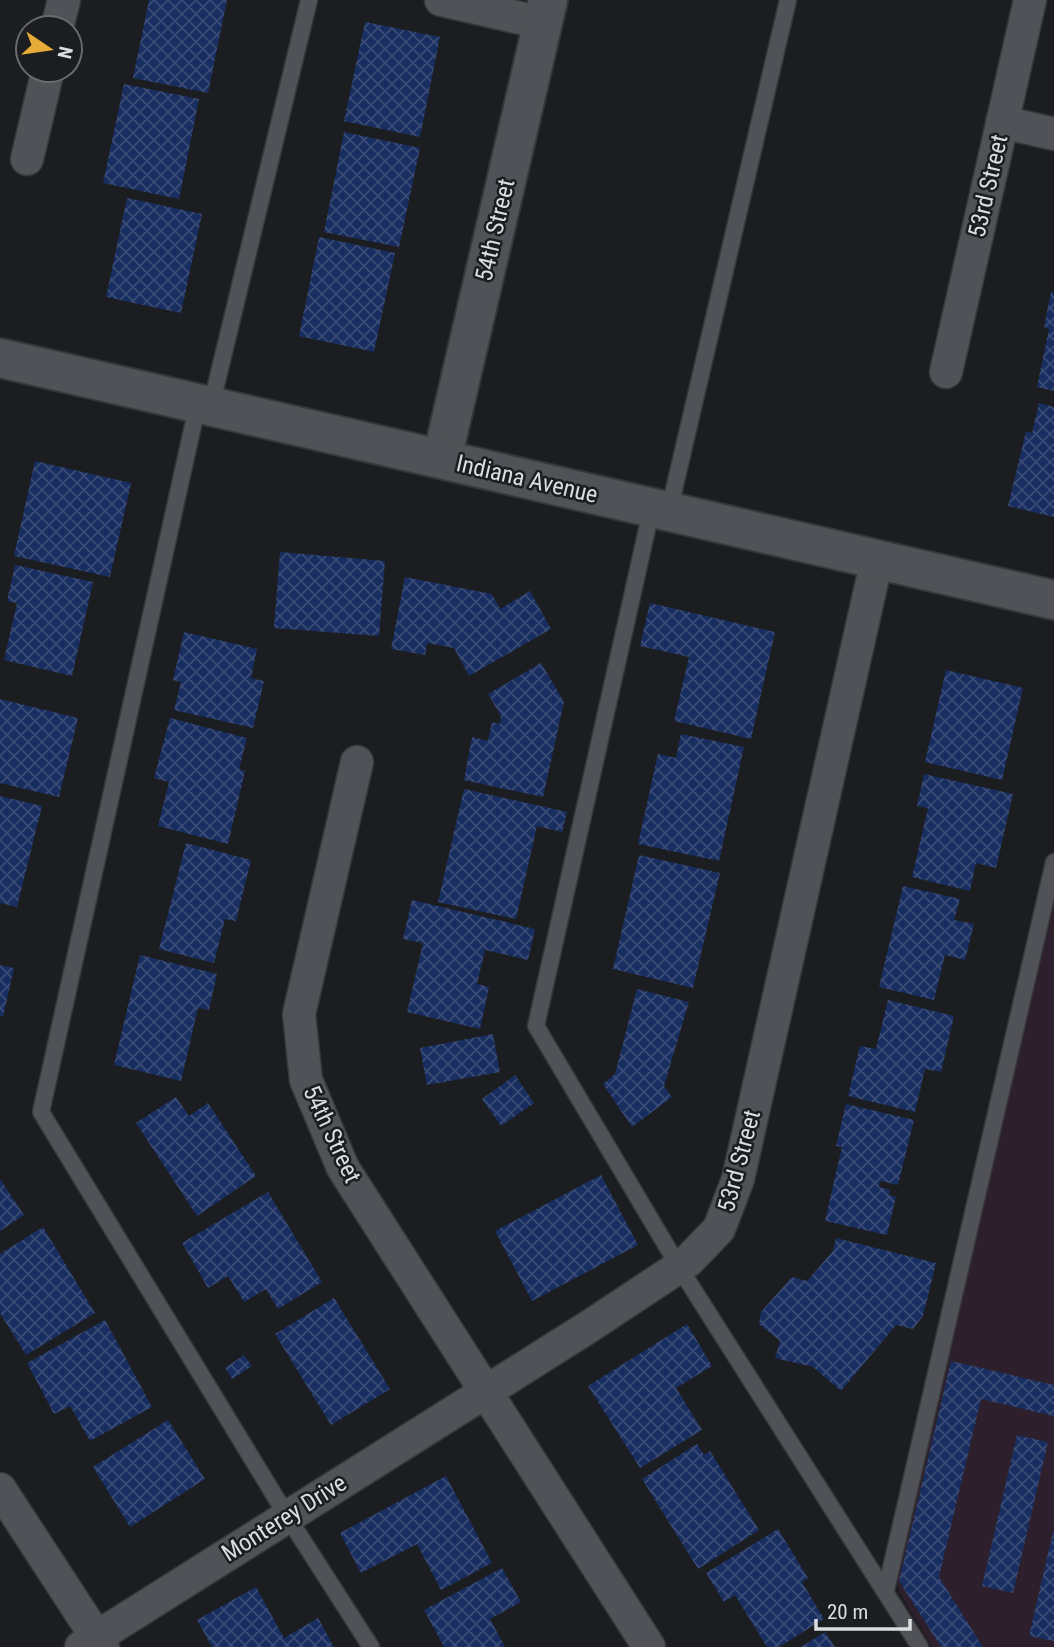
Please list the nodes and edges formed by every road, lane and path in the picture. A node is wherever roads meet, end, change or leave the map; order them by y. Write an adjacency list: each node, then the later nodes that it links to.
1 (309, 0): 12 (lane)
2 (441, 0): 5 (street)
3 (788, 0): 14 (lane)
4 (1030, 0): 7 (street, 53rd Street)
5 (545, 11): 13 (main road, 54th Street)
6 (45, 84): 9 (street)
7 (1002, 122): 8 (street); 11 (street, 53rd Street)
8 (1054, 134)
9 (27, 159)
10 (0, 358): 12 (main road, Indiana Avenue)
11 (946, 372)
12 (204, 405): 13 (main road, Indiana Avenue); 22 (lane)
13 (442, 459): 14 (main road, Indiana Avenue)
14 (660, 509): 15 (main road, Indiana Avenue); 19 (lane)
15 (877, 559): 16 (main road, Indiana Avenue); 19 (street, 53rd Street)
16 (1054, 600)
17 (357, 762): 20 (street, 54th Street)
18 (1054, 862): 23 (lane)
19 (679, 1267): 20 (street, 53rd Street); 23 (lane)
20 (487, 1390): 22 (street, Monterey Drive); 26 (street)
21 (0, 1489): 24 (street)
22 (287, 1516): 24 (street, Monterey Drive); 25 (lane)
23 (886, 1590): 27 (lane)
24 (93, 1644)
25 (371, 1647)
26 (649, 1647)
27 (920, 1647)

